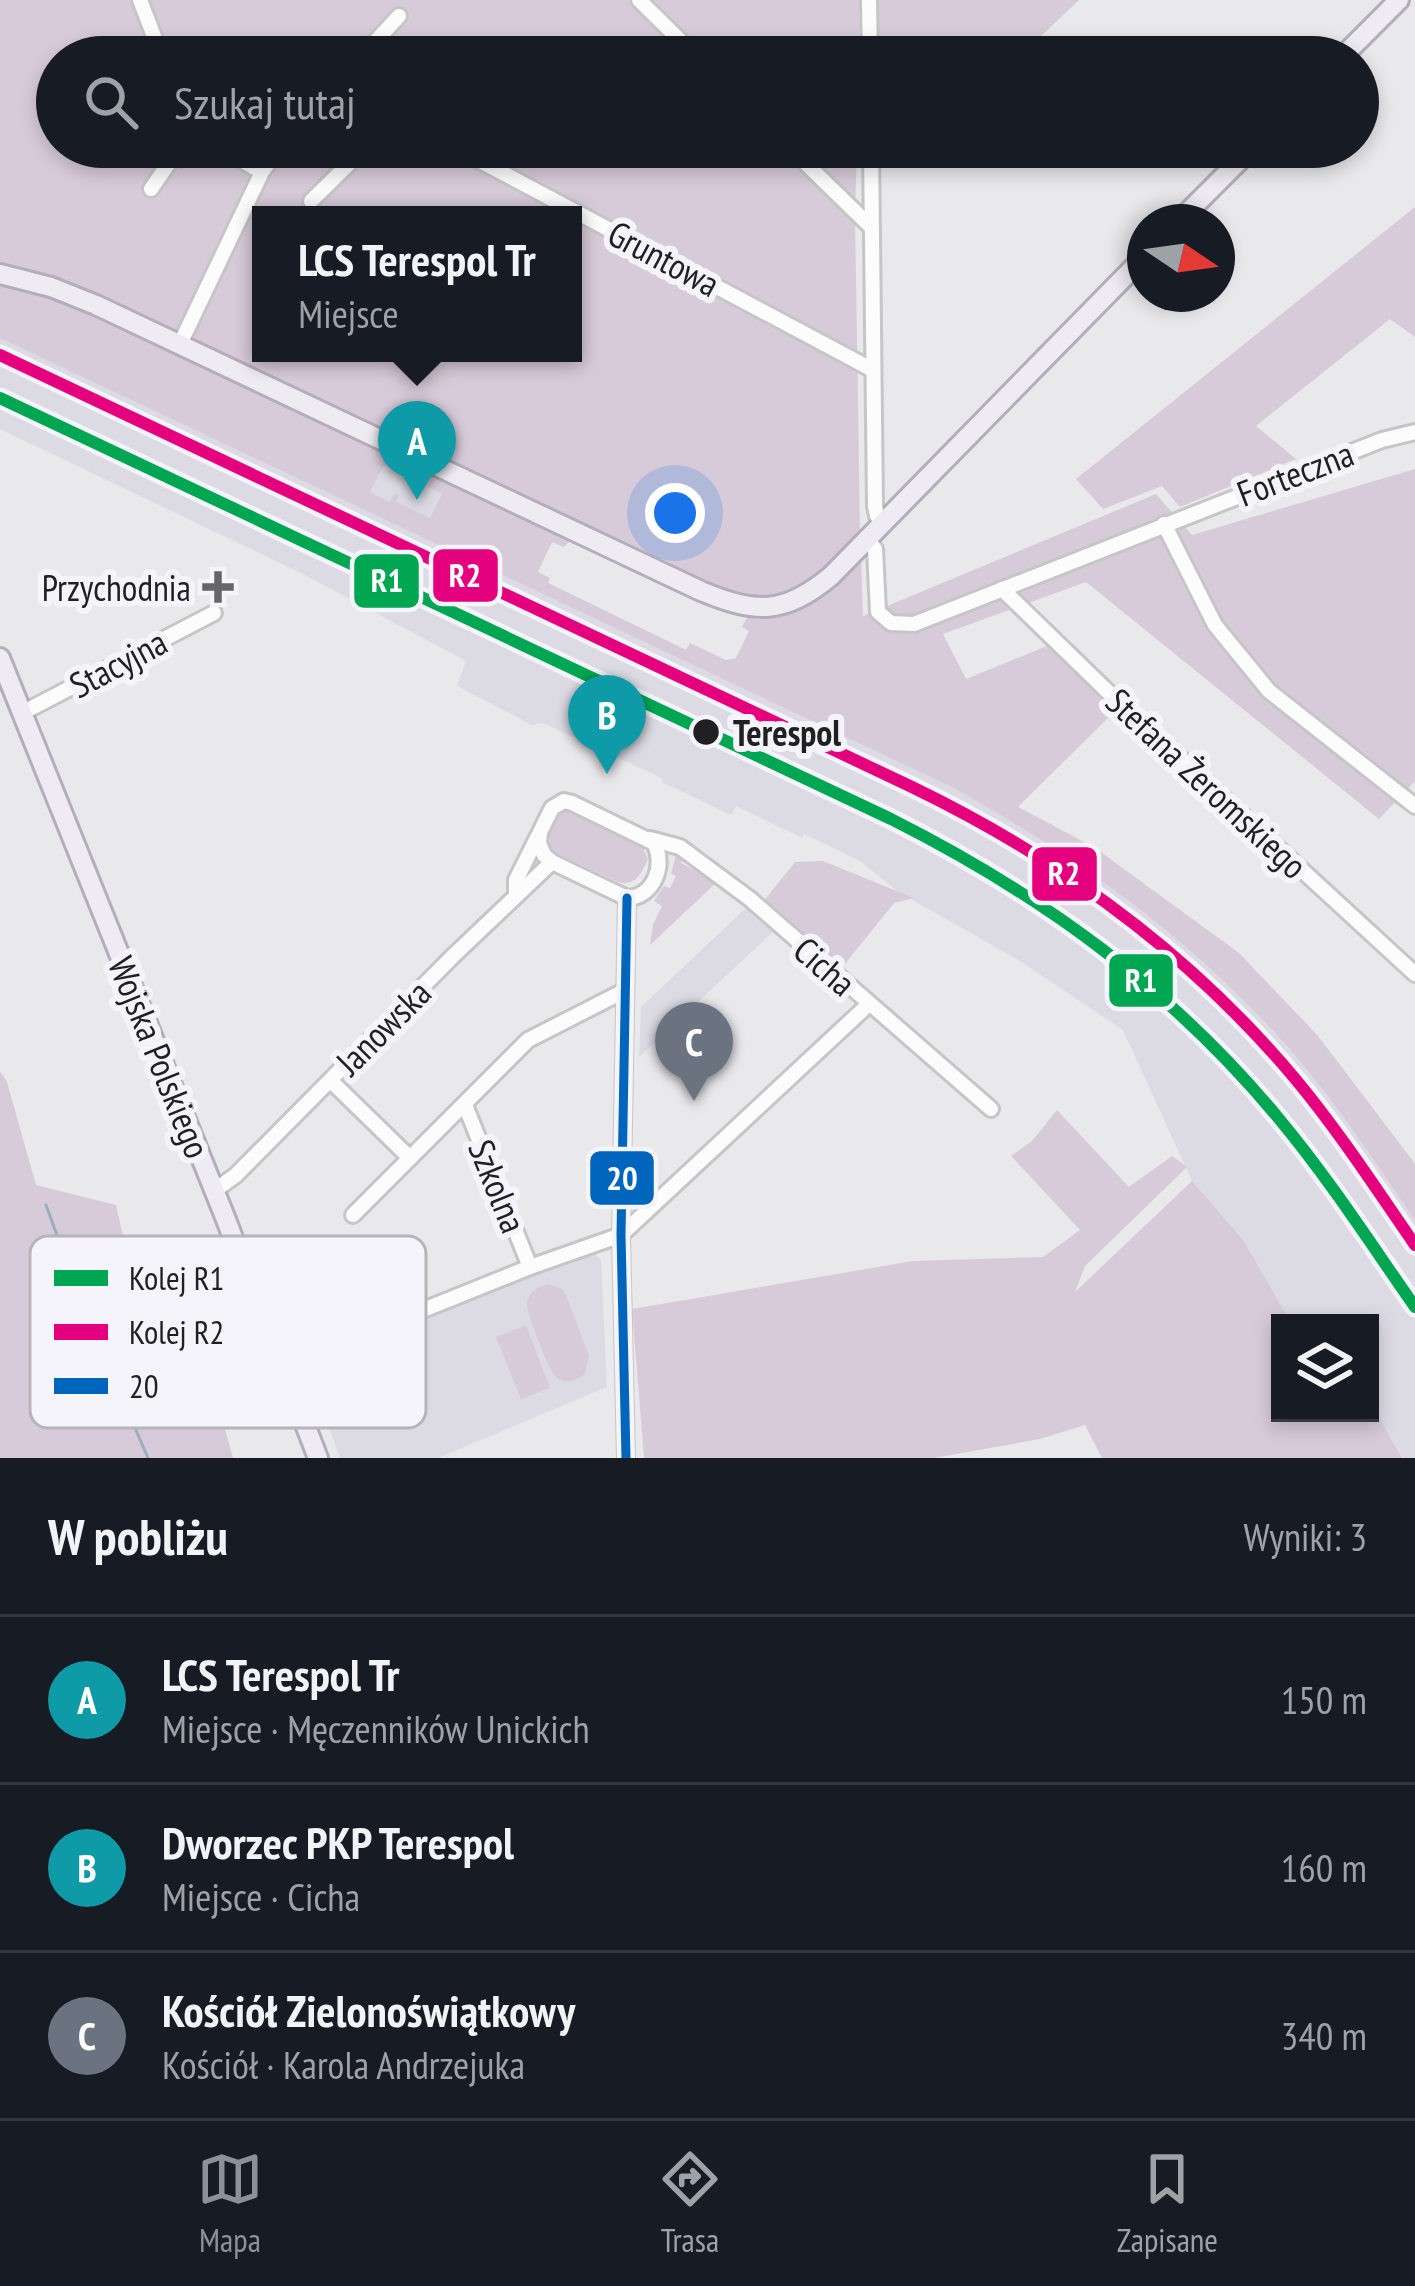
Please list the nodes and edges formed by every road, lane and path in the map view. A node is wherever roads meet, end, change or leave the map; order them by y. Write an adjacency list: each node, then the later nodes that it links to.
1 (140, 0): 6 (street)
2 (639, 0): 8 (street)
3 (869, 0): 9 (street)
4 (1399, 0): 10 (main road)
5 (399, 16): 7 (street)
6 (155, 36)
7 (380, 36)
8 (676, 36)
9 (870, 36)
10 (1363, 36)
11 (166, 168): 20 (street)
12 (255, 168): 19 (street)
13 (265, 168): 19 (street)
14 (345, 168): 21 (street)
15 (493, 168): 23 (street, Gruntowa)
16 (811, 168): 25 (street)
17 (871, 168): 25 (street)
18 (1232, 168): 22 (main road)
19 (262, 172): 28 (street)
20 (151, 190)
21 (311, 201)
22 (1196, 204)
23 (565, 206)
24 (582, 215): 29 (street, Gruntowa)
25 (871, 227): 29 (street)
26 (0, 274): 28 (main road)
27 (1127, 274): 32 (main road)
28 (180, 344): 33 (main road)
29 (873, 370): 32 (street)
30 (1415, 432): 31 (street, Forteczna)
31 (1170, 522): 34 (street, Forteczna); 38 (street)
32 (882, 523): 33 (main road)
33 (863, 542): 34 (street, Forteczna)
34 (1002, 589): 44 (street, Stefana Żeromskiego)
35 (214, 613): 37 (street, Stacyjna)
36 (0, 658): 37 (main road, Wojska Polskiego)
37 (22, 712): 51 (main road, Wojska Polskiego)
38 (1415, 806)
39 (540, 832): 40 (street, Cicha); 41 (street); 42 (street)
40 (650, 839): 43 (street); 46 (street, Cicha)
41 (552, 862): 42 (street, Janowska); 43 (street)
42 (515, 895): 47 (street, Janowska)
43 (627, 898): 45 (street)
44 (1415, 974)
45 (624, 991): 48 (street); 53 (street)
46 (869, 1004): 49 (street, Cicha); 53 (street)
47 (331, 1081): 50 (street); 51 (street, Janowska)
48 (465, 1105): 50 (street); 55 (street, Szkolna)
49 (991, 1108)
50 (410, 1158): 52 (street)
51 (214, 1191): 54 (main road, Wojska Polskiego)
52 (353, 1214)
53 (621, 1235): 55 (street); 59 (street)
54 (232, 1236)
55 (530, 1267): 56 (street)
56 (426, 1309)
57 (308, 1428): 58 (main road, Wojska Polskiego)
58 (319, 1458)
59 (626, 1458)

